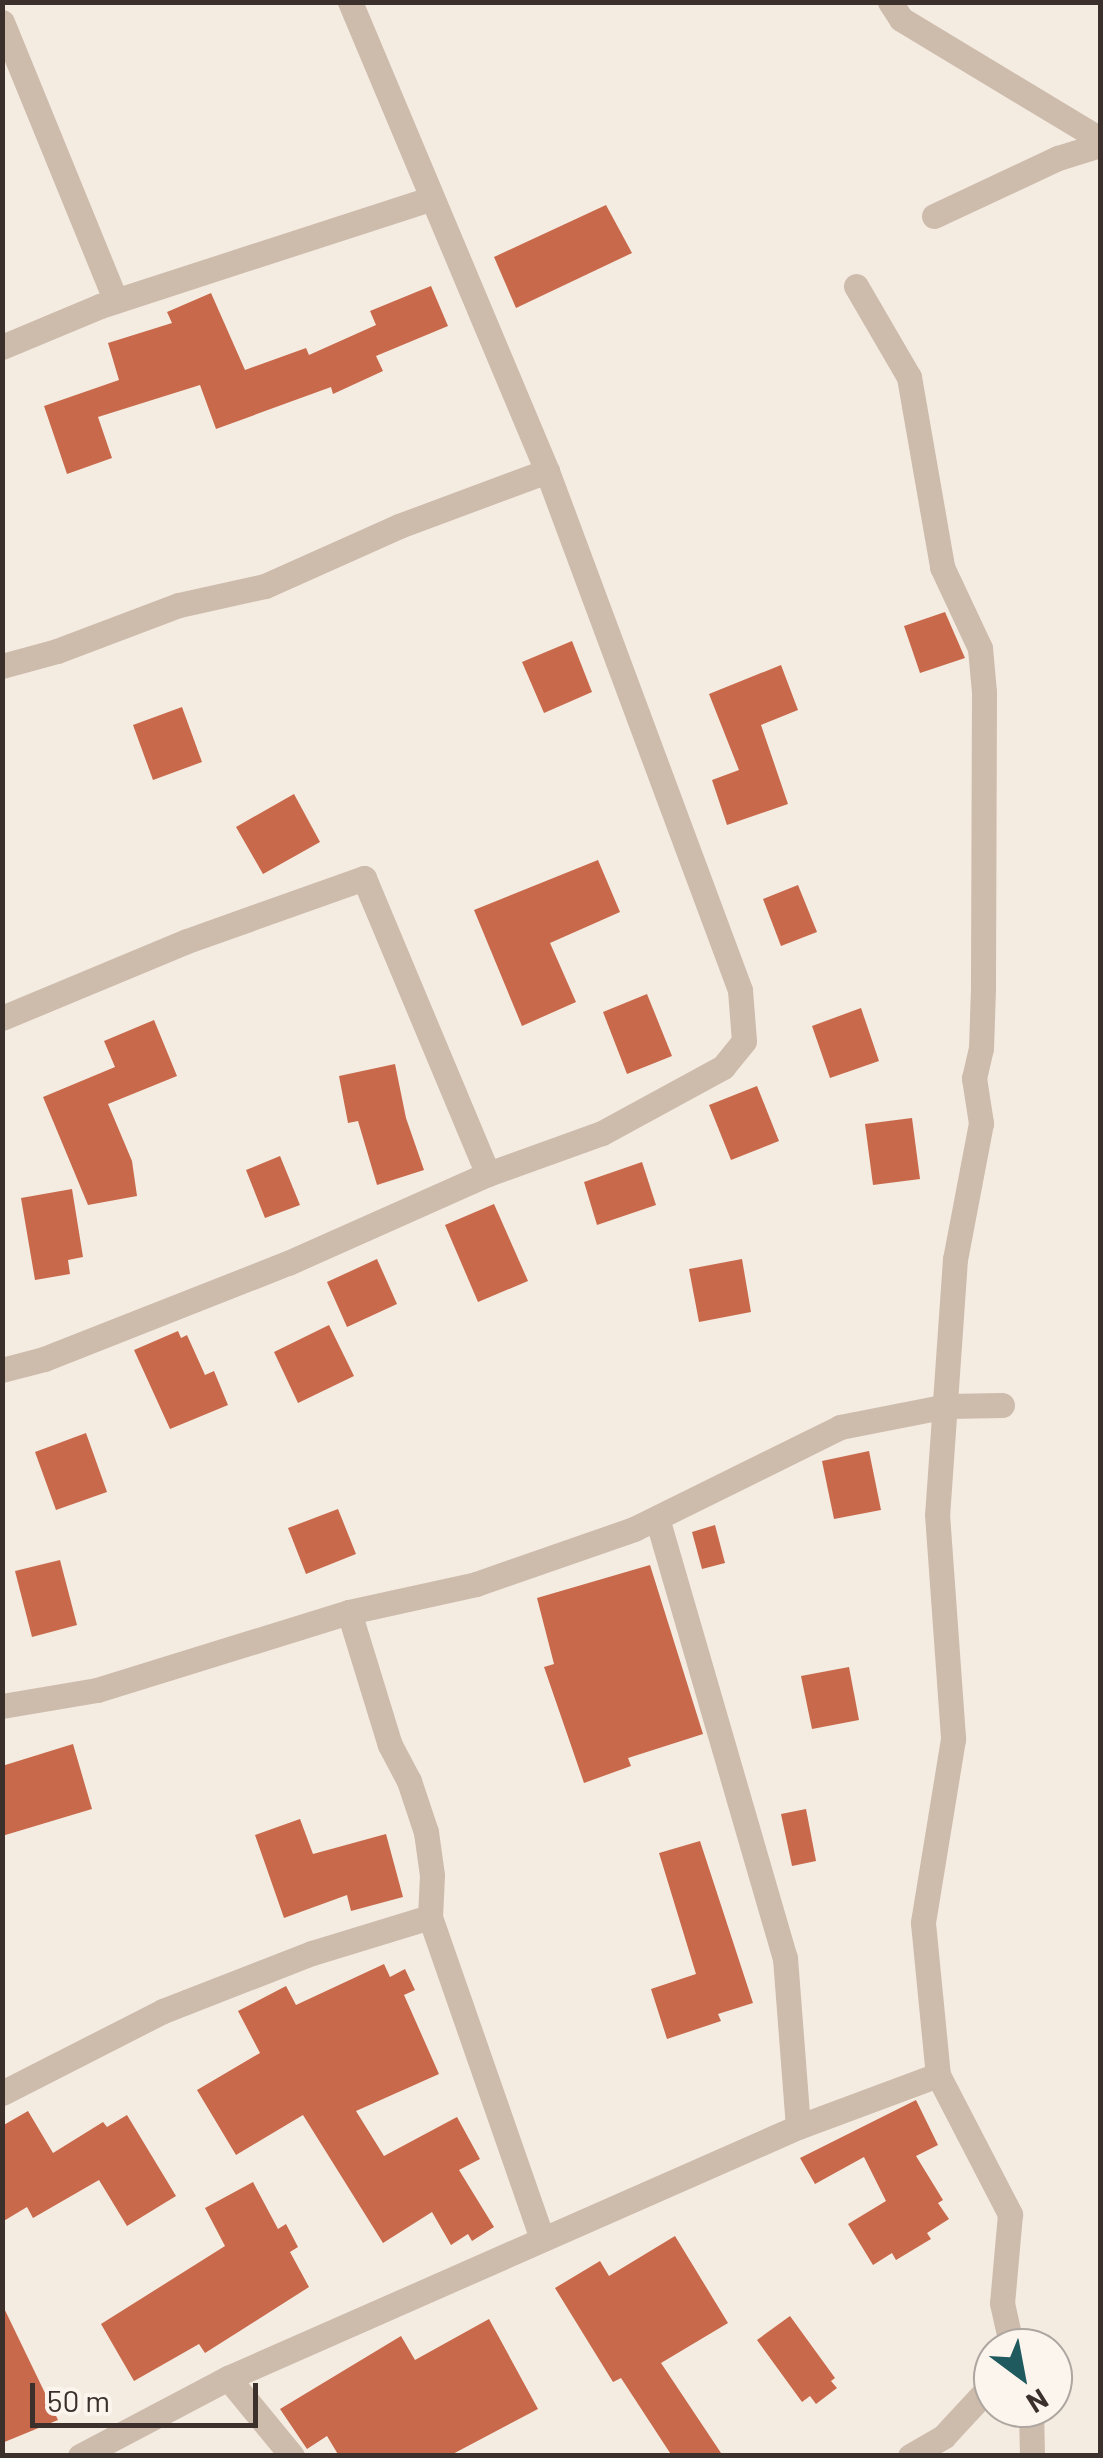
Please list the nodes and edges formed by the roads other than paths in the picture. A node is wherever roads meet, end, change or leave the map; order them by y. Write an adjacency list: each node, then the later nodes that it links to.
1 (350, 2): 5 (street)
2 (890, 2): 4 (street)
3 (3, 26): 8 (street)
4 (1100, 142): 6 (street)
5 (430, 200): 8 (street); 10 (street)
6 (934, 216)
7 (856, 286): 16 (street)
8 (116, 301): 9 (street)
9 (2, 347)
10 (547, 471): 11 (street); 13 (street)
11 (2, 666)
12 (2, 1018): 13 (street)
13 (488, 1174): 14 (street)
14 (2, 1370)
15 (1002, 1405): 16 (street)
16 (947, 1406): 17 (street); 21 (street)
17 (658, 1518): 18 (street); 23 (street)
18 (349, 1612): 19 (street); 20 (street)
19 (2, 1706)
20 (430, 1917): 22 (street); 24 (street)
21 (938, 2075): 23 (street); 25 (street)
22 (2, 2092)
23 (798, 2127): 24 (street)
24 (542, 2239): 26 (street)
25 (1005, 2328)
26 (228, 2378): 29 (street); 30 (street)
27 (973, 2405): 31 (street)
28 (1031, 2428): 32 (street)
29 (80, 2456)
30 (292, 2456)
31 (910, 2456)
32 (1032, 2456)

